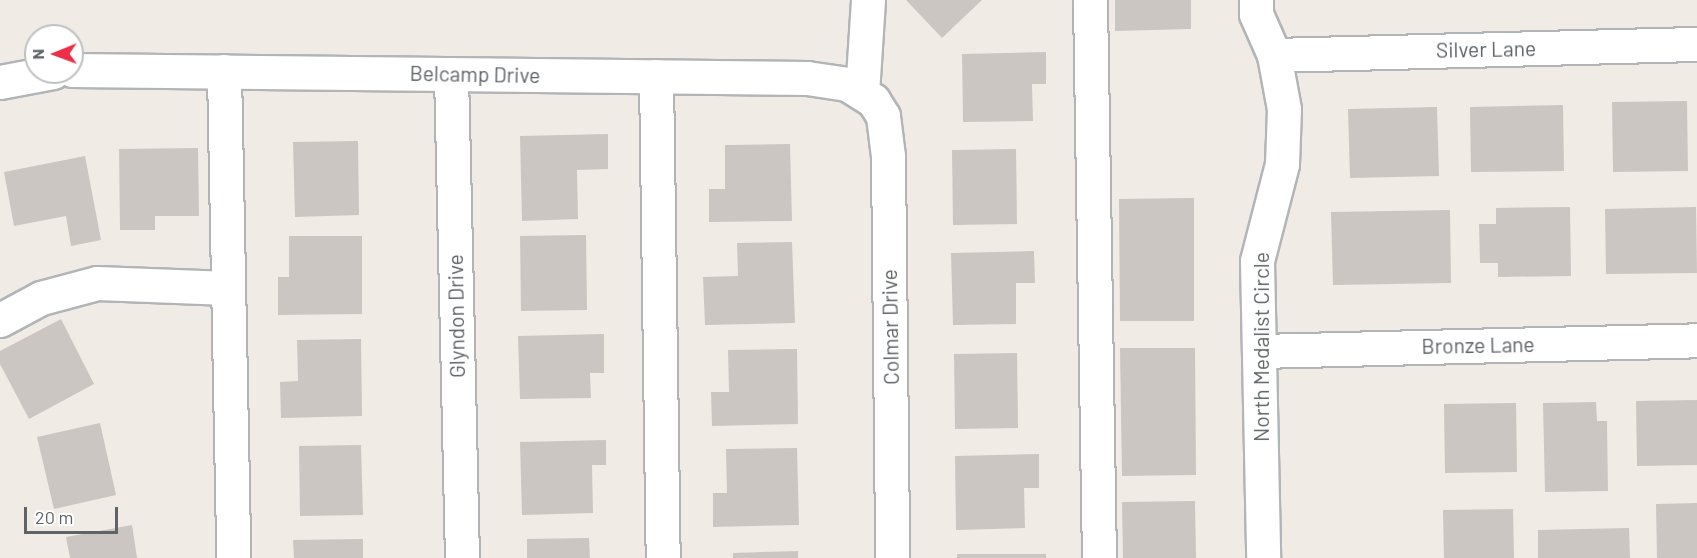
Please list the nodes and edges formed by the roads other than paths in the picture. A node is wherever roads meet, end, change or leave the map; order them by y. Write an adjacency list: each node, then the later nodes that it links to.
1 (868, 0): 12 (street)
2 (1090, 0): 21 (street)
3 (1256, 0): 5 (street, North Medalist Circle)
4 (1697, 44): 5 (street, Silver Lane)
5 (1274, 54): 16 (street, North Medalist Circle)
6 (84, 70): 7 (street, Belcamp Drive)
7 (224, 71): 8 (street, Belcamp Drive); 13 (street)
8 (451, 74): 9 (street, Belcamp Drive); 18 (street, Glyndon Drive)
9 (656, 76): 12 (street, Belcamp Drive); 19 (street)
10 (24, 77): 11 (street)
11 (0, 82)
12 (868, 97): 20 (street, Colmar Drive)
13 (228, 288): 14 (street); 17 (street)
14 (0, 320)
15 (1697, 340): 16 (street, Bronze Lane)
16 (1260, 351): 22 (street, North Medalist Circle)
17 (233, 558)
18 (462, 558)
19 (663, 558)
20 (892, 558)
21 (1099, 558)
22 (1263, 558)

